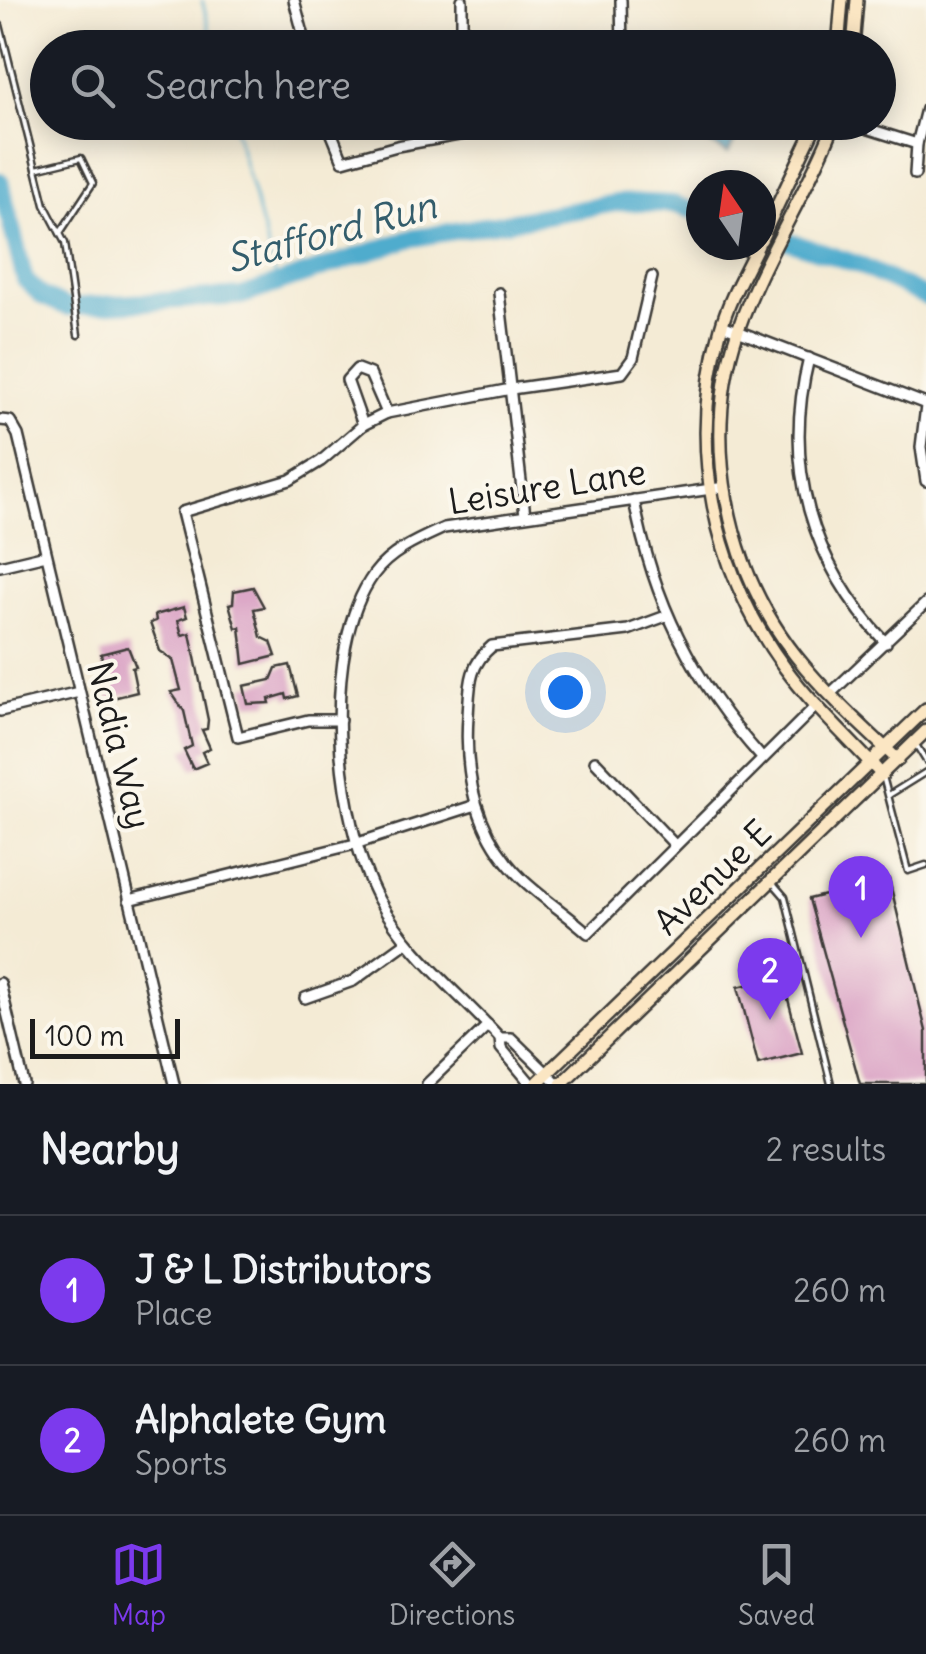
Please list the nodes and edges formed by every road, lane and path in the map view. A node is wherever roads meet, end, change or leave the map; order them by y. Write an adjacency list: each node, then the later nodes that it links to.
1 (294, 0): 7 (street)
2 (462, 0): 8 (street)
3 (620, 0): 9 (street)
4 (842, 0): 10 (street)
5 (857, 0): 11 (street)
6 (0, 25): 19 (lane)
7 (302, 30)
8 (462, 30)
9 (621, 30)
10 (840, 30)
11 (854, 30)
12 (926, 108): 18 (street)
13 (896, 138): 18 (street)
14 (335, 140): 15 (street)
15 (426, 140)
16 (808, 140): 21 (street)
17 (827, 140): 27 (street)
18 (916, 144): 20 (street)
19 (36, 168): 22 (lane); 22 (lane)
20 (916, 174)
21 (776, 208)
22 (60, 233): 28 (lane)
23 (751, 260): 26 (street)
24 (652, 277): 30 (street)
25 (498, 292): 30 (street)
26 (722, 325): 27 (street); 37 (street)
27 (738, 331): 29 (street); 36 (street)
28 (78, 335)
29 (809, 358): 31 (street); 45 (street)
30 (511, 388): 32 (street); 39 (street)
31 (926, 405): 35 (street)
32 (386, 413): 34 (street); 34 (street)
33 (5, 421): 40 (street, Nadia Way)
34 (363, 425): 52 (street)
35 (926, 480)
36 (724, 487): 37 (street, Leisure Lane); 44 (street)
37 (709, 489): 38 (street, Leisure Lane); 46 (street)
38 (634, 500): 39 (street, Leisure Lane); 43 (street)
39 (525, 515): 52 (street, Leisure Lane)
40 (46, 555): 41 (street); 47 (street, Nadia Way)
41 (0, 566)
42 (926, 603): 45 (street)
43 (666, 616): 56 (street); 64 (street)
44 (786, 641): 46 (street); 48 (street)
45 (886, 643): 48 (street)
46 (772, 650): 49 (street)
47 (79, 692): 51 (street); 70 (street, Nadia Way)
48 (830, 694): 55 (street)
49 (817, 705): 56 (street); 60 (street)
50 (926, 710): 55 (street, Avenue E)
51 (0, 711)
52 (340, 720): 65 (street, Leisure Lane)
53 (926, 732): 54 (street, Avenue E)
54 (915, 743): 57 (street, Avenue E); 59 (lane)
55 (886, 749): 57 (street); 60 (street, Avenue E)
56 (762, 758): 66 (street)
57 (898, 760): 62 (street, Avenue E)
58 (595, 761): 66 (street)
59 (926, 761)
60 (871, 763): 62 (street); 68 (street, Avenue E)
61 (926, 772): 63 (lane)
62 (882, 775): 63 (lane); 69 (street, Avenue E)
63 (889, 795): 67 (lane)
64 (476, 804): 65 (street); 66 (street)
65 (355, 844): 70 (street); 71 (street, Leisure Lane)
66 (675, 844)
67 (926, 865)
68 (761, 870): 69 (street); 76 (street, Avenue E)
69 (772, 882): 81 (street, Avenue E); 82 (lane)
70 (130, 900): 78 (street, Nadia Way)
71 (407, 942): 73 (street); 74 (street, Leisure Lane)
72 (0, 983): 77 (street)
73 (305, 998)
74 (488, 1025): 75 (street, Leisure Lane); 79 (street)
75 (500, 1038): 76 (street, Leisure Lane); 80 (street, Leisure Lane)
76 (547, 1073): 80 (street, Avenue E); 81 (street, Leisure Lane)
77 (24, 1084)
78 (174, 1084)
79 (428, 1084)
80 (533, 1084)
81 (559, 1084)
82 (831, 1084)

